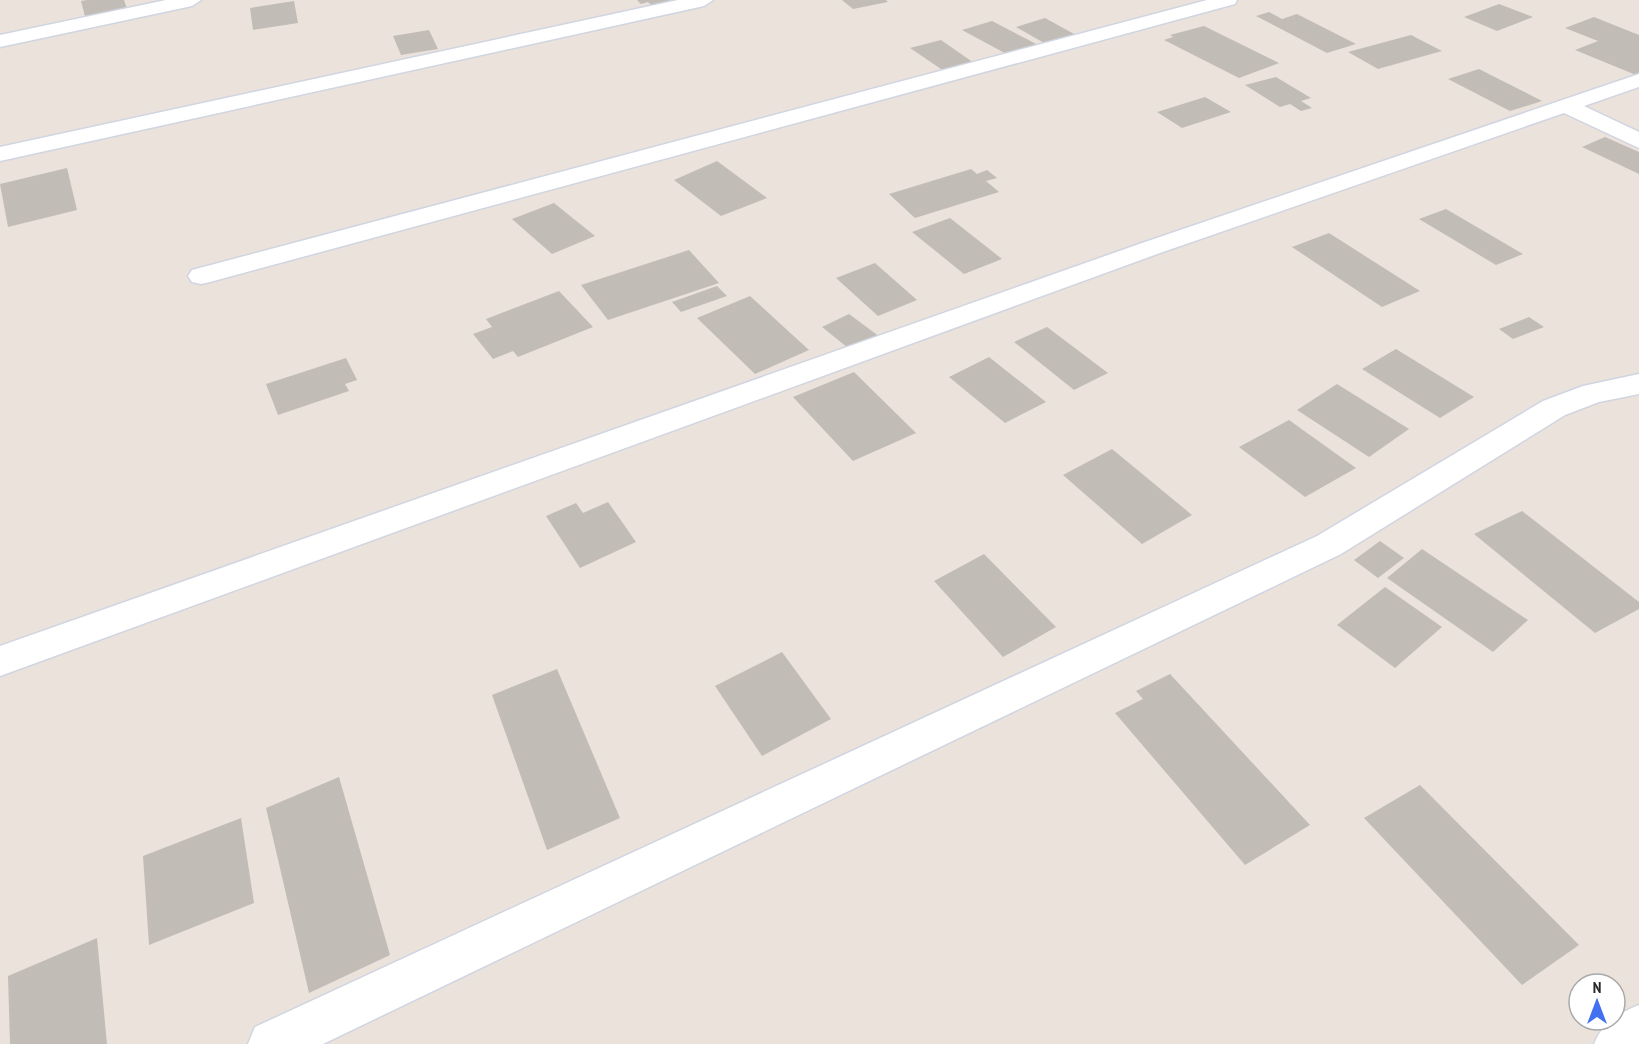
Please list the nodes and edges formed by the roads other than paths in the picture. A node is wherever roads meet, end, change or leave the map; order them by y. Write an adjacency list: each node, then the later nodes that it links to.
1 (192, 0): 4 (street)
2 (704, 0): 8 (street)
3 (1228, 0): 9 (street)
4 (0, 41)
5 (1639, 80): 6 (street)
6 (1564, 105): 7 (street); 11 (street)
7 (1639, 141)
8 (0, 154)
9 (201, 276)
10 (1639, 384): 13 (street)
11 (0, 661)
12 (1639, 1028): 14 (street)
13 (272, 1044)
14 (1618, 1044)

